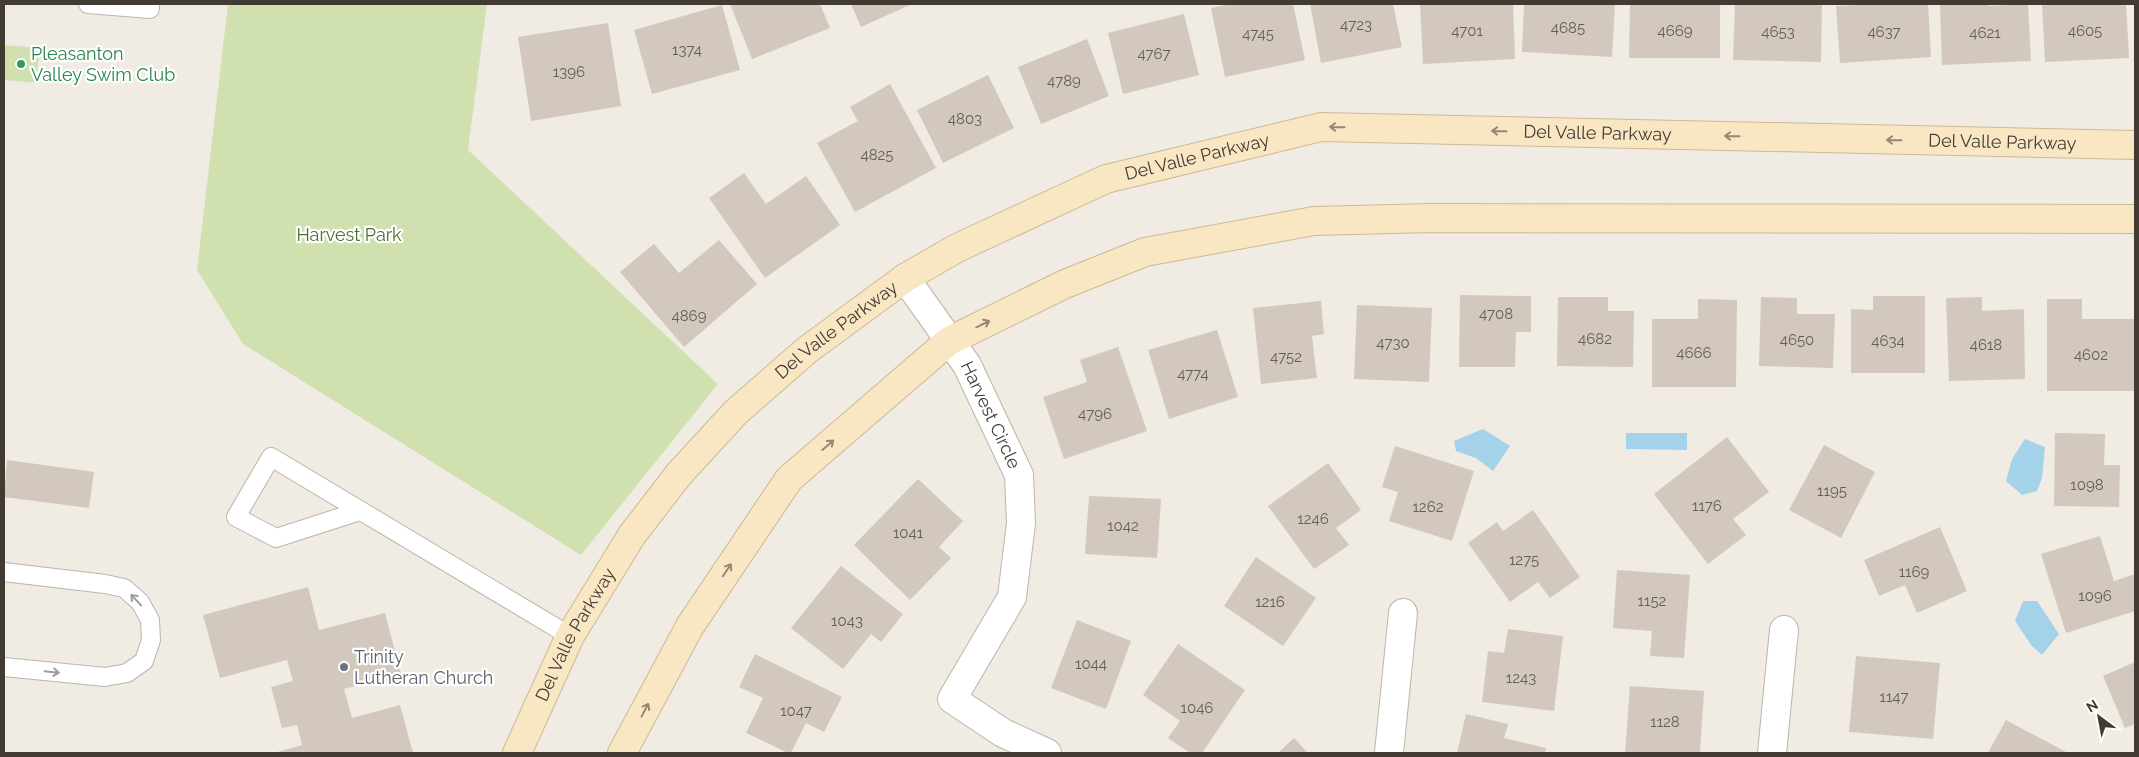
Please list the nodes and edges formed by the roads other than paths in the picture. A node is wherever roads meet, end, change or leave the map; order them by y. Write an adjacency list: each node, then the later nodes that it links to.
1 (88, 4): 2 (lane)
2 (150, 4)
3 (2135, 145): 5 (main road, Del Valle Parkway, one-way to 5)
4 (2135, 218): 6 (main road, one-way to 4)
5 (905, 278): 6 (street); 11 (main road, Del Valle Parkway)
6 (949, 341): 14 (main road, one-way to 6); 15 (street, Harvest Circle)
7 (360, 511): 7 (lane); 11 (lane)
8 (4, 572): 12 (lane, one-way to 8)
9 (1403, 614): 16 (street)
10 (1784, 630): 17 (street)
11 (570, 636): 13 (main road, Del Valle Parkway)
12 (4, 667)
13 (517, 753)
14 (622, 753)
15 (1047, 753)
16 (1389, 753)
17 (1772, 753)

